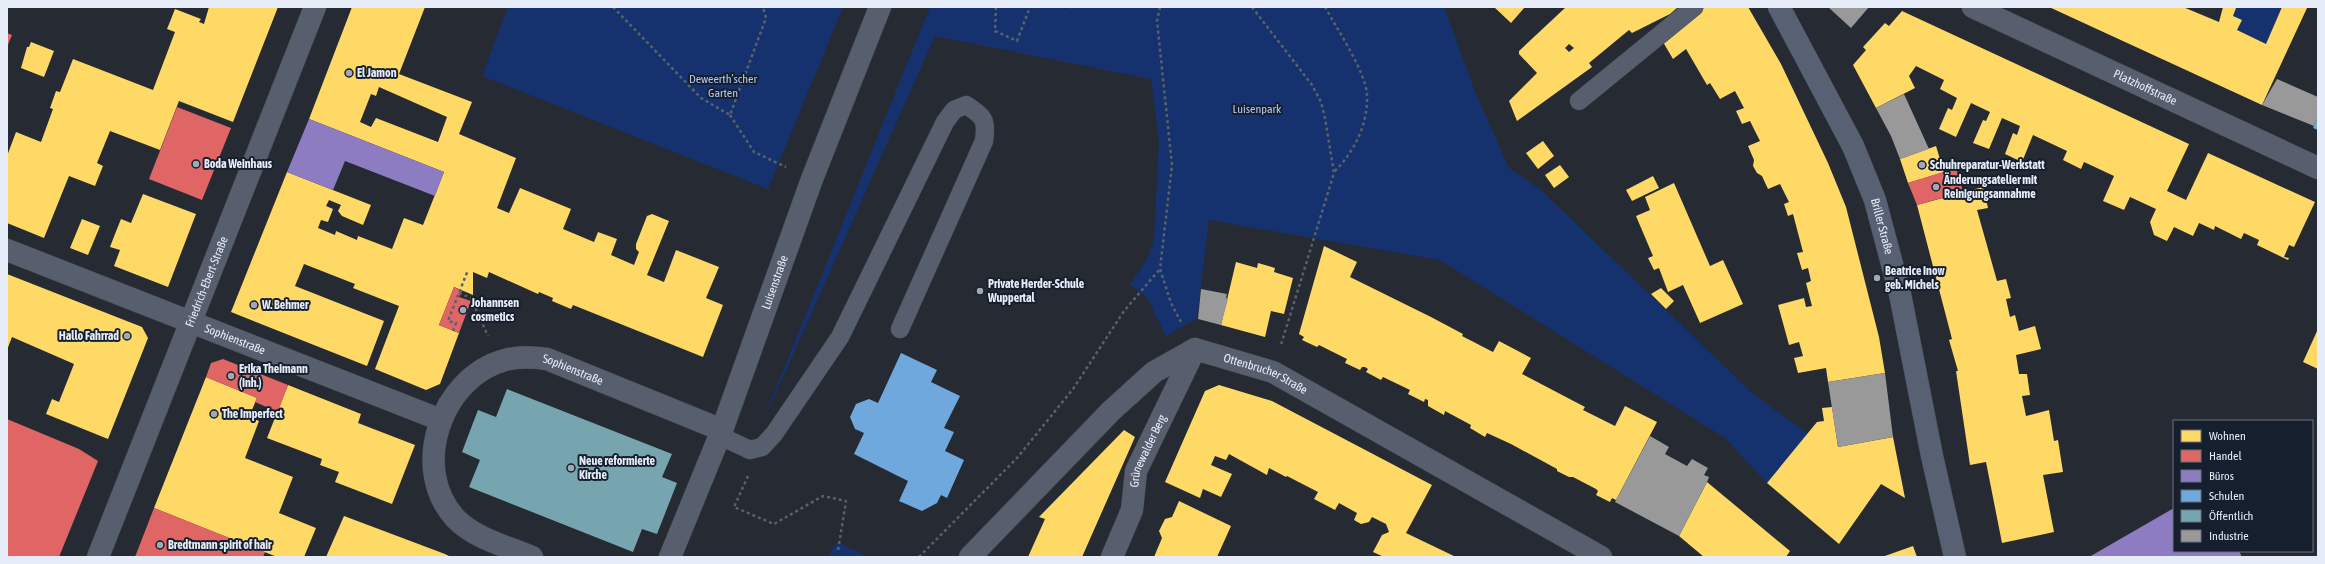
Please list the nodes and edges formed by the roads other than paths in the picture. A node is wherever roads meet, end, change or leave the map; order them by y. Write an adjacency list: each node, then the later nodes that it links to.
1 (315, 7): 9 (street, Friedrich-Ebert-Straße)
2 (880, 7): 13 (street, Luisenstraße)
3 (1694, 7): 6 (lane)
4 (1779, 7): 20 (main road, Briller Straße)
5 (1973, 7): 7 (street, Platzhoffstraße)
6 (1579, 101)
7 (2318, 168)
8 (7, 250): 9 (street, Sophienstraße)
9 (191, 323): 12 (street, Sophienstraße); 14 (street, Friedrich-Ebert-Straße)
10 (900, 329): 13 (lane)
11 (1195, 349): 17 (street); 18 (street, Grünewalder Berg); 19 (street, Ottenbrucher Straße)
12 (441, 420): 13 (street, Sophienstraße); 15 (street, Sophienstraße)
13 (721, 433): 16 (street, Luisenstraße)
14 (98, 557)
15 (532, 557)
16 (670, 557)
17 (970, 557)
18 (1112, 557)
19 (1601, 557)
20 (1955, 557)

